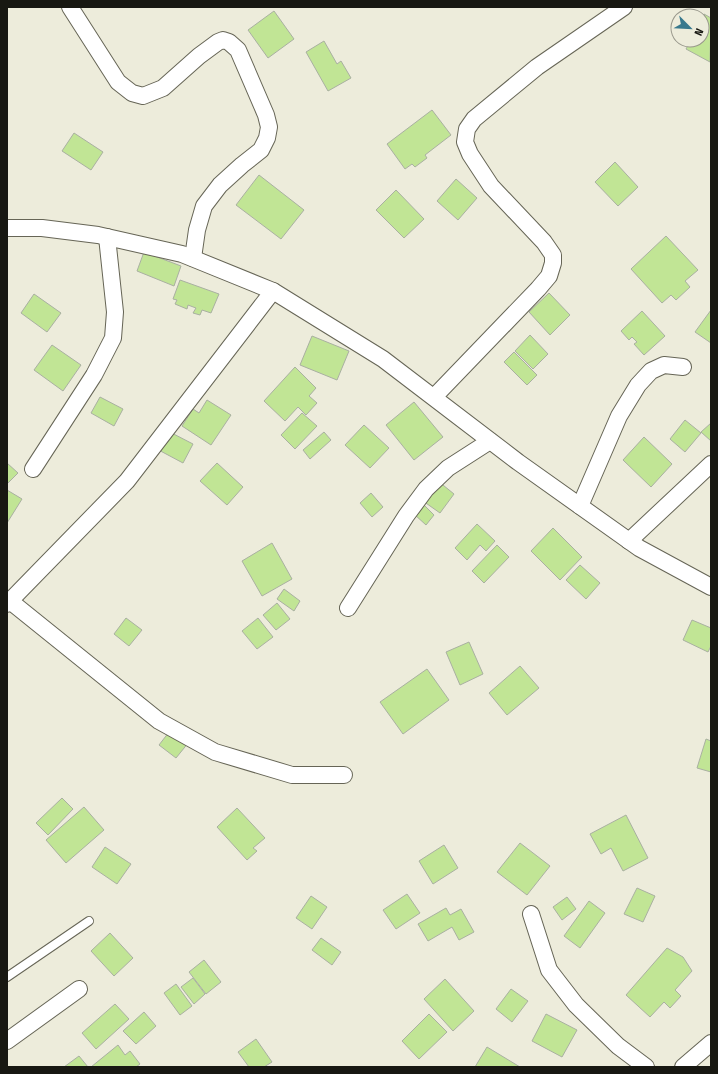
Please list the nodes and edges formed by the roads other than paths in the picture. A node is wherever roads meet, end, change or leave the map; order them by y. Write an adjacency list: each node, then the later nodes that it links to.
1 (624, 7): 8 (street)
2 (78, 10): 5 (street)
3 (7, 228): 4 (street)
4 (107, 237): 5 (street); 11 (street)
5 (193, 258): 6 (street)
6 (273, 291): 8 (street); 15 (street)
7 (683, 367): 12 (street)
8 (434, 397): 9 (street)
9 (490, 441): 12 (street); 16 (street)
10 (711, 464): 13 (street)
11 (33, 469)
12 (580, 506): 13 (street)
13 (629, 541): 14 (street)
14 (711, 587)
15 (8, 602): 17 (street)
16 (348, 608)
17 (344, 775)
18 (531, 914): 24 (street)
19 (89, 921): 20 (lane)
20 (7, 977)
21 (79, 989): 22 (street)
22 (7, 1041)
23 (711, 1043): 25 (street)
24 (646, 1067)
25 (684, 1067)

